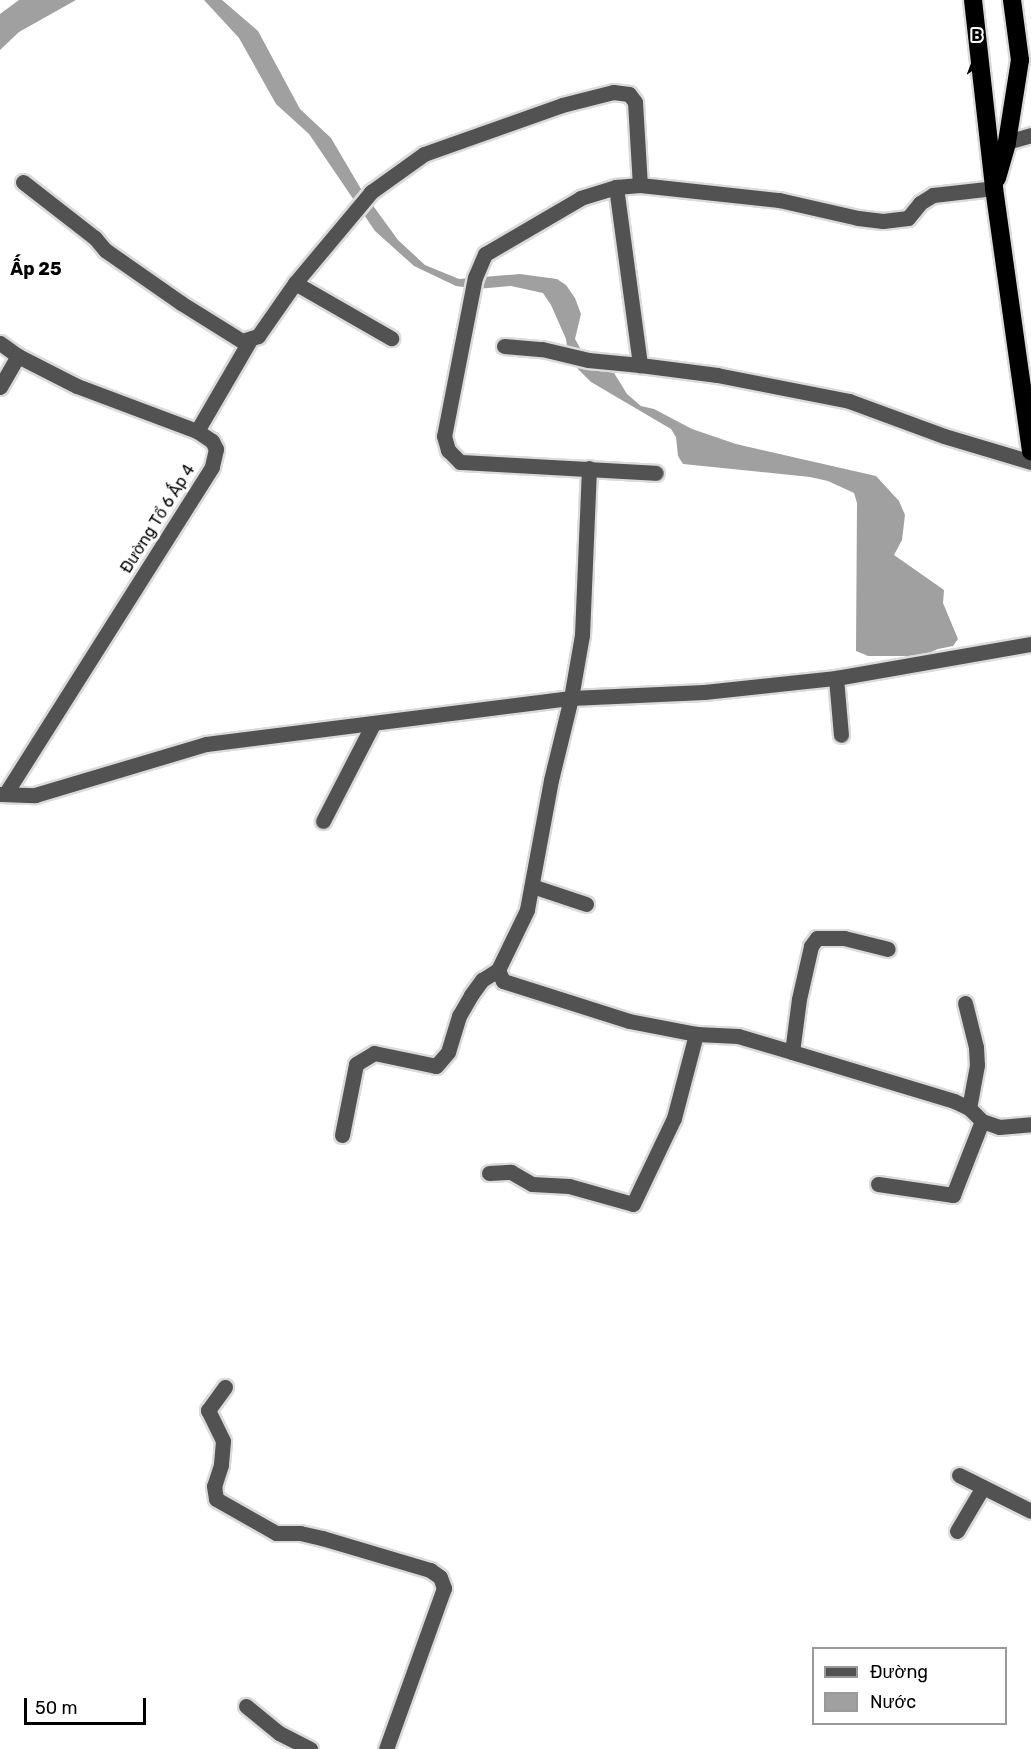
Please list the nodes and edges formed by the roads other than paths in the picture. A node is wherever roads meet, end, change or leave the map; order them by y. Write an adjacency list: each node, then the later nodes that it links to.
1 (973, 0): 8 (highway)
2 (1012, 0): 4 (highway)
3 (1031, 135): 4 (street)
4 (1007, 142): 8 (highway)
5 (23, 182): 11 (street)
6 (640, 185): 7 (street); 8 (street); 9 (street)
7 (616, 187): 15 (street); 20 (street)
8 (994, 188): 18 (highway)
9 (295, 283): 10 (street); 11 (street)
10 (391, 338)
11 (250, 340): 17 (street)
12 (0, 343): 14 (street, Đường Tổ 6 Ấp 4)
13 (504, 346): 15 (street)
14 (18, 356): 16 (street); 17 (street, Đường Tổ 6 Ấp 4)
15 (640, 365): 19 (street)
16 (0, 387)
17 (197, 431): 27 (street, Đường Tổ 6 Ấp 4)
18 (1031, 451)
19 (1031, 462)
20 (589, 468): 21 (street); 24 (street)
21 (656, 473)
22 (1031, 644): 23 (street)
23 (836, 678): 24 (street); 26 (street)
24 (572, 698): 25 (street); 29 (street)
25 (374, 724): 27 (street); 28 (street)
26 (841, 735)
27 (3, 794)
28 (322, 821)
29 (532, 886): 30 (street); 32 (street)
30 (586, 904)
31 (888, 949): 35 (street)
32 (498, 970): 34 (street); 39 (street)
33 (965, 1003): 36 (street)
34 (696, 1034): 35 (street); 40 (street)
35 (792, 1052): 36 (street)
36 (969, 1108): 37 (street)
37 (982, 1121): 38 (street); 41 (street)
38 (1031, 1124)
39 (342, 1135)
40 (489, 1173)
41 (878, 1184)
42 (225, 1387): 49 (street)
43 (959, 1475): 44 (street)
44 (983, 1487): 45 (street); 46 (street)
45 (1031, 1511)
46 (957, 1531)
47 (246, 1706): 48 (street)
48 (310, 1749)
49 (386, 1749)

